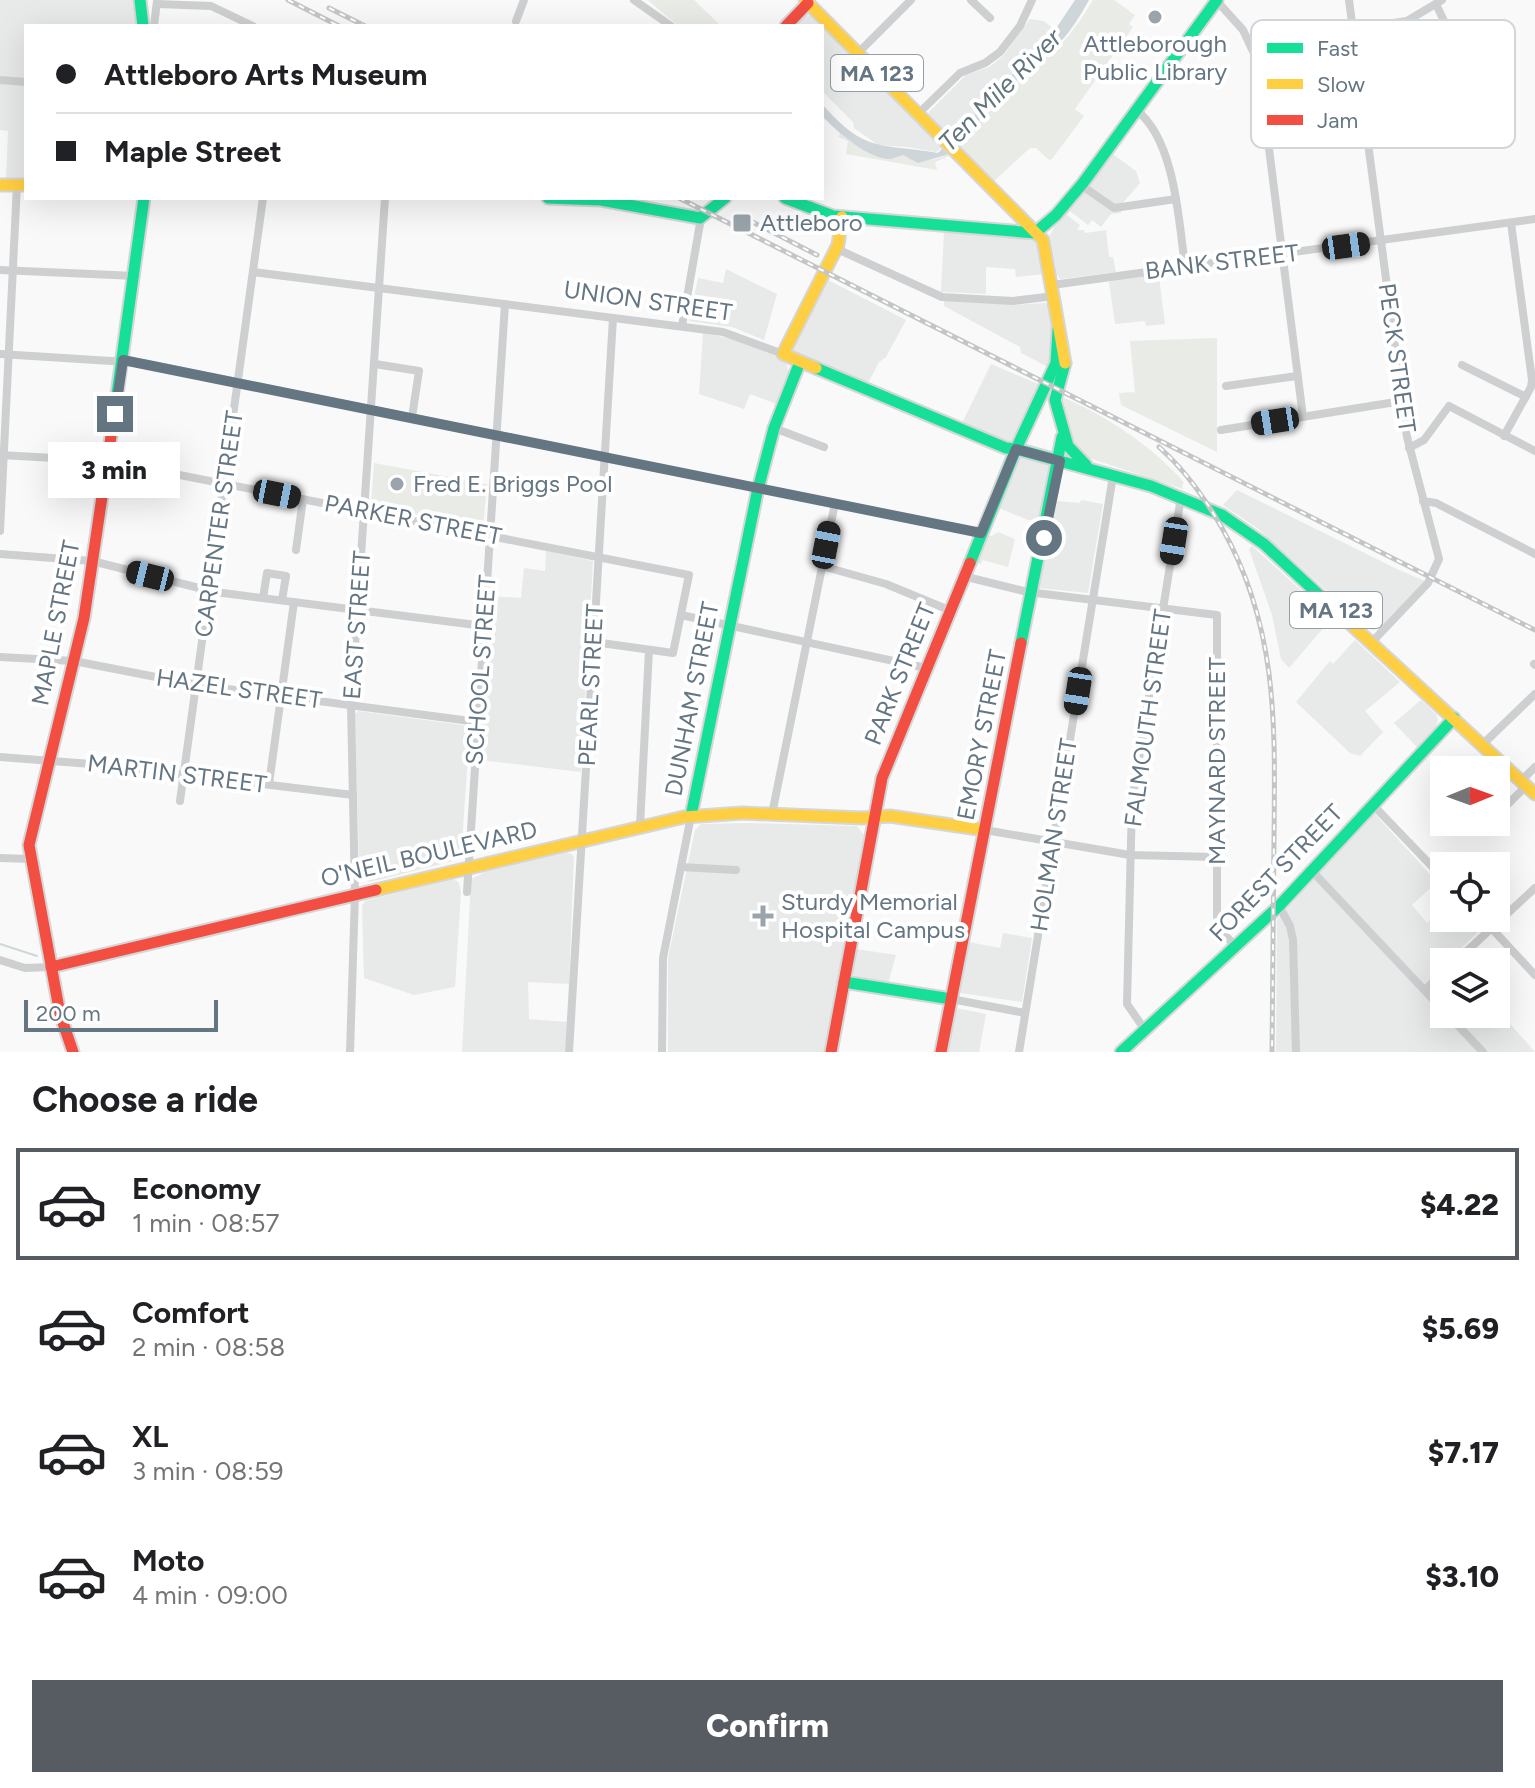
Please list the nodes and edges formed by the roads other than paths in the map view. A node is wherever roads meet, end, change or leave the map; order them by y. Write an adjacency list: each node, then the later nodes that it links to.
1 (140, 0): 17 (main road)
2 (524, 0): 16 (street)
3 (634, 0): 20 (street)
4 (971, 0): 13 (street)
5 (1032, 0): 27 (street)
6 (1216, 0): 22 (street); 26 (main road)
7 (1349, 0): 14 (street, PECK STREET)
8 (806, 1): 21 (main road); 23 (main road, MA 123)
9 (907, 1): 23 (street)
10 (157, 2): 12 (street); 18 (street)
11 (1439, 2): 15 (street)
12 (209, 3): 19 (street)
13 (990, 18)
14 (1352, 20)
15 (1409, 20)
16 (516, 21)
17 (143, 24)
18 (154, 24)
19 (247, 24)
20 (668, 24)
21 (788, 24)
22 (1251, 47)
23 (858, 53): 27 (main road, MA 123)
24 (0, 80): 25 (street)
25 (24, 82)
26 (1136, 110): 32 (main road); 33 (street)
27 (918, 114): 44 (main road, MA 123)
28 (1269, 148): 47 (street)
29 (1369, 148): 45 (street, PECK STREET)
30 (0, 185): 31 (main road)
31 (21, 185): 50 (street)
32 (1081, 185): 33 (street); 44 (main road)
33 (1176, 199): 48 (street)
34 (144, 200): 52 (main road, MAPLE STREET)
35 (263, 200): 51 (street, CARPENTER STREET)
36 (385, 200): 53 (street, EAST STREET)
37 (603, 200): 41 (main road)
38 (723, 200): 41 (main road)
39 (790, 200): 40 (main road)
40 (842, 217): 44 (main road); 46 (main road)
41 (701, 218): 57 (street)
42 (1535, 219): 43 (street, BANK STREET)
43 (1511, 223): 45 (street, BANK STREET); 68 (street)
44 (1035, 233): 54 (main road, PARK STREET / MA 123)
45 (1381, 241): 47 (street, BANK STREET); 69 (street, PECK STREET)
46 (837, 249): 54 (street, BANK STREET); 59 (main road)
47 (1282, 255): 48 (street, BANK STREET); 65 (street)
48 (1185, 267): 54 (street, BANK STREET)
49 (0, 270): 50 (street)
50 (13, 271): 52 (street); 60 (street)
51 (253, 272): 53 (street, UNION STREET); 66 (street, CARPENTER STREET)
52 (136, 276): 61 (main road, MAPLE STREET)
53 (380, 288): 55 (street, UNION STREET); 63 (street, EAST STREET)
54 (1053, 290): 58 (main road, PARK STREET / MA 123)
55 (505, 304): 56 (street, UNION STREET); 78 (street, SCHOOL STREET)
56 (613, 318): 57 (street, UNION STREET); 85 (street, PEARL STREET)
57 (682, 326): 59 (street, UNION STREET)
58 (1058, 329): 71 (main road, PARK STREET / MA 123); 72 (main road, PARK STREET / MA 123)
59 (783, 354): 62 (main road, UNION STREET)
60 (4, 355): 61 (street); 84 (street)
61 (123, 360): 66 (street); 86 (main road, MAPLE STREET)
62 (800, 362): 76 (main road, DUNHAM STREET); 82 (main road, UNION STREET)
63 (375, 364): 70 (street, EAST STREET); 73 (street)
64 (1462, 365): 68 (street)
65 (1297, 376): 67 (street); 74 (street)
66 (238, 382): 70 (street); 90 (street, CARPENTER STREET)
67 (1226, 386)
68 (1526, 397): 79 (street)
69 (1402, 401): 74 (street); 81 (street, PECK STREET)
70 (372, 409): 73 (street); 96 (street, EAST STREET)
71 (1058, 414): 72 (main road); 75 (main road, PARK STREET / MA 123)
72 (1032, 416): 82 (main road, PARK STREET / MA 123)
73 (412, 417): 78 (street)
74 (1303, 417): 77 (street)
75 (1061, 427): 87 (main road, EMORY STREET); 88 (main road, MA 123)
76 (774, 428): 80 (street); 91 (main road, DUNHAM STREET)
77 (1221, 430)
78 (496, 434): 85 (street); 99 (street, SCHOOL STREET)
79 (1504, 436): 81 (street); 83 (street)
80 (824, 447)
81 (1409, 448): 94 (street, PECK STREET)
82 (1016, 449): 87 (main road, MA 123); 98 (main road, PARK STREET)
83 (1535, 451)
84 (2, 455): 86 (street, PARKER STREET); 97 (street)
85 (604, 456): 91 (street); 103 (street, PEARL STREET)
86 (108, 461): 90 (street, PARKER STREET); 104 (main road, MAPLE STREET)
87 (1060, 461): 88 (main road, MA 123); 108 (main road, EMORY STREET)
88 (1093, 470): 89 (main road, MA 123)
89 (1113, 476): 92 (main road, MA 123); 111 (street, HOLMAN STREET)
90 (224, 483): 93 (street, PARKER STREET); 107 (street, CARPENTER STREET)
91 (758, 487): 95 (street); 117 (main road, DUNHAM STREET)
92 (1181, 497): 113 (street, FALMOUTH STREET); 121 (main road, MA 123)
93 (303, 499): 96 (street, PARKER STREET); 100 (street)
94 (1423, 501): 102 (street); 121 (street, PECK STREET)
95 (835, 503): 98 (street); 105 (street)
96 (365, 511): 99 (street, PARKER STREET); 114 (street, EAST STREET)
97 (0, 531)
98 (981, 533): 106 (main road, PARK STREET)
99 (490, 535): 103 (street, PARKER STREET); 118 (street, SCHOOL STREET)
100 (296, 550)
101 (0, 554): 104 (street)
102 (1535, 554)
103 (599, 556): 116 (street, PARKER STREET); 119 (street, PEARL STREET)
104 (92, 561): 107 (street); 124 (main road, MAPLE STREET)
105 (822, 566): 115 (street); 120 (street)
106 (963, 576): 108 (street); 115 (main road, PARK STREET)
107 (209, 591): 109 (street); 126 (street, CARPENTER STREET)
108 (1032, 593): 111 (street); 147 (main road, EMORY STREET)
109 (263, 598): 110 (street); 110 (street)
110 (282, 600): 112 (street)
111 (1093, 600): 113 (street); 149 (street, HOLMAN STREET)
112 (294, 602): 114 (street); 128 (street)
113 (1163, 609): 150 (street, FALMOUTH STREET); 151 (street, MAYNARD STREET)
114 (358, 610): 118 (street); 129 (street, EAST STREET)
115 (949, 610): 125 (main road, PARK STREET)
116 (681, 615): 117 (street); 122 (street)
117 (730, 625): 120 (street); 144 (main road, DUNHAM STREET)
118 (484, 626): 131 (street, SCHOOL STREET)
119 (594, 642): 122 (street); 148 (street, PEARL STREET)
120 (807, 642): 125 (street); 143 (street)
121 (1372, 642): 130 (main road, MA 123)
122 (649, 650): 146 (street)
123 (0, 657): 124 (street, HAZEL STREET)
124 (74, 661): 126 (street, HAZEL STREET); 134 (main road, MAPLE STREET)
125 (926, 668): 145 (main road, PARK STREET)
126 (197, 685): 128 (street, HAZEL STREET); 136 (street, CARPENTER STREET)
127 (1535, 694): 132 (street)
128 (281, 696): 129 (street, HAZEL STREET); 137 (street)
129 (351, 705): 131 (street, HAZEL STREET); 139 (street, EAST STREET)
130 (1454, 718): 132 (main road, MA 123); 142 (main road, FOREST STREET)
131 (478, 722): 155 (street, SCHOOL STREET)
132 (1482, 745): 138 (main road, MA 123)
133 (0, 757): 134 (street, MARTIN STREET)
134 (50, 759): 136 (street, MARTIN STREET); 153 (main road, MAPLE STREET)
135 (1535, 767): 138 (street)
136 (184, 774): 137 (street, MARTIN STREET); 140 (street, CARPENTER STREET)
137 (269, 784): 139 (street, MARTIN STREET)
138 (1527, 787): 141 (street)
139 (353, 795): 161 (street, EAST STREET)
140 (180, 801)
141 (1510, 803)
142 (1373, 805): 154 (street); 158 (main road, FOREST STREET)
143 (772, 814): 144 (main road, O'NEIL BOULEVARD); 145 (main road, O'NEIL BOULEVARD)
144 (691, 816): 146 (main road, O'NEIL BOULEVARD); 156 (street, DUNHAM STREET)
145 (874, 817): 147 (main road, O'NEIL BOULEVARD); 171 (main road, PARK STREET)
146 (640, 826): 148 (main road, O'NEIL BOULEVARD)
147 (985, 830): 149 (street); 175 (main road, EMORY STREET)
148 (581, 840): 155 (main road, O'NEIL BOULEVARD); 181 (street, PEARL STREET)
149 (1053, 842): 150 (street); 176 (street, HOLMAN STREET)
150 (1130, 855): 151 (street); 178 (street, FALMOUTH STREET)
151 (1217, 857): 166 (street, MAYNARD STREET)
152 (0, 858): 153 (street)
153 (31, 859): 169 (main road, MAPLE STREET)
154 (1430, 864)
155 (468, 867): 160 (street, SCHOOL STREET); 161 (main road, O'NEIL BOULEVARD)
156 (681, 867): 157 (street); 182 (street, DUNHAM STREET)
157 (736, 870)
158 (1312, 871): 162 (main road, FOREST STREET); 173 (street)
159 (1535, 888): 163 (street)
160 (467, 892)
161 (355, 894): 169 (main road, O'NEIL BOULEVARD); 180 (street, EAST STREET)
162 (1279, 906): 166 (main road, FOREST STREET); 187 (street)
163 (1510, 911)
164 (1487, 932): 167 (street)
165 (1495, 932): 170 (street)
166 (1236, 947): 178 (main road, FOREST STREET)
167 (1470, 948)
168 (0, 960): 169 (street, O'NEIL BOULEVARD)
169 (51, 967): 179 (main road, MAPLE STREET)
170 (1535, 975)
171 (844, 982): 175 (main road); 183 (main road, PARK STREET)
172 (1430, 985): 173 (street)
173 (1425, 990): 174 (street)
174 (1430, 995)
175 (951, 999): 176 (street); 184 (main road, EMORY STREET)
176 (1025, 1013): 185 (street, HOLMAN STREET)
177 (1461, 1028): 188 (street)
178 (1145, 1030): 186 (main road, FOREST STREET)
179 (73, 1052)
180 (350, 1052)
181 (569, 1052)
182 (662, 1052)
183 (831, 1052)
184 (941, 1052)
185 (1019, 1052)
186 (1121, 1052)
187 (1296, 1052)
188 (1483, 1052)

